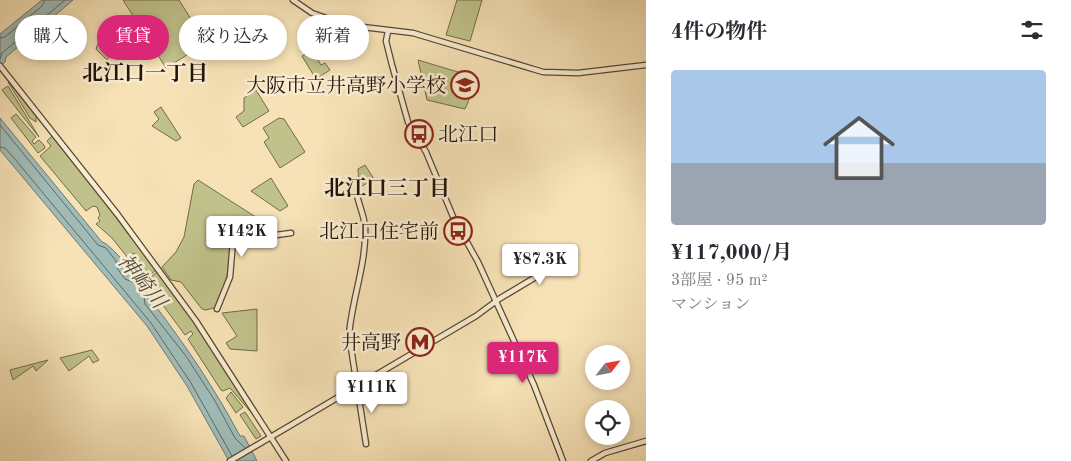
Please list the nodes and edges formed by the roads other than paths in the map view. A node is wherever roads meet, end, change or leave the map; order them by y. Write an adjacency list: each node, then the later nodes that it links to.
1 (293, 0): 2 (street)
2 (388, 32): 3 (street); 8 (street)
3 (646, 65)
4 (0, 67): 11 (street)
5 (357, 195): 10 (street)
6 (292, 233): 9 (street)
7 (571, 256): 8 (street)
8 (496, 302): 10 (street); 16 (street)
9 (217, 309)
10 (356, 387): 11 (street); 13 (street)
11 (270, 438): 14 (street); 15 (street)
12 (646, 441): 17 (street)
13 (366, 444)
14 (230, 461)
15 (286, 461)
16 (563, 461)
17 (591, 461)

